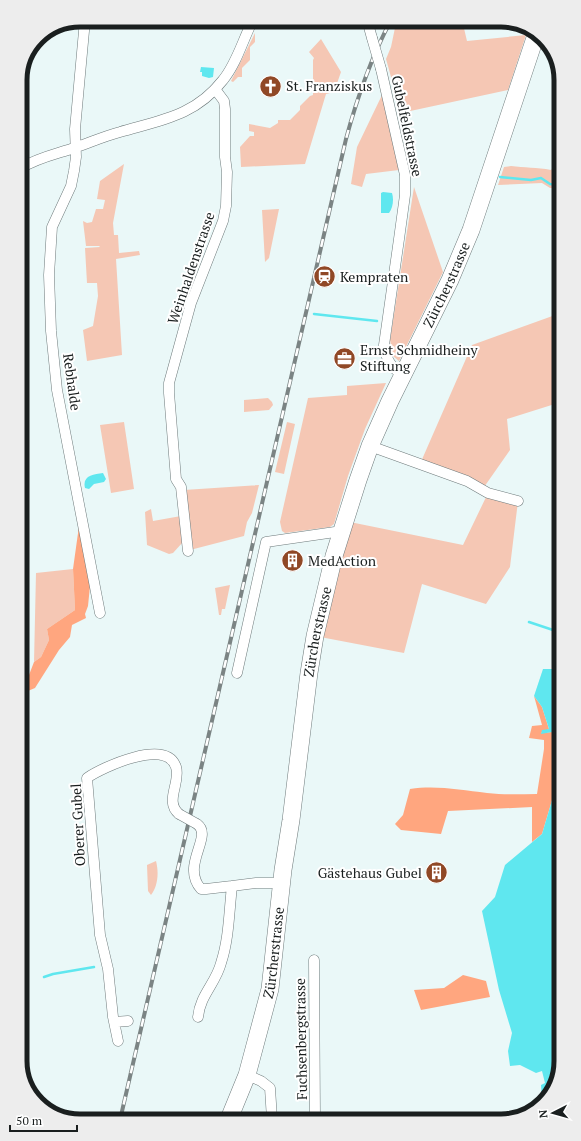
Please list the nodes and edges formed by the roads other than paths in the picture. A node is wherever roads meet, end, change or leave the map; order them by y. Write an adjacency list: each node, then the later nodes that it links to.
1 (84, 27): 6 (street, Rebhalde)
2 (250, 27): 5 (street)
3 (369, 27): 8 (street, Gubelfeldstrasse, bridge)
4 (535, 39): 8 (main road, Zürcherstrasse)
5 (215, 89): 6 (street); 12 (street, Weinhaldenstrasse)
6 (76, 148): 7 (street); 13 (street, Rebhalde)
7 (27, 165)
8 (403, 375): 9 (main road, Zürcherstrasse)
9 (370, 446): 10 (street); 11 (main road, Zürcherstrasse)
10 (518, 501)
11 (342, 531): 14 (street); 15 (main road, Zürcherstrasse)
12 (188, 551)
13 (100, 613)
14 (237, 673)
15 (281, 883): 16 (street, Oberer Gubel); 22 (main road, Zürcherstrasse)
16 (232, 886): 18 (street); 20 (street, Oberer Gubel, bridge)
17 (314, 960): 25 (street, Fuchsenbergstrasse)
18 (198, 1017)
19 (128, 1020): 20 (street)
20 (114, 1022): 21 (street, Oberer Gubel)
21 (118, 1041)
22 (247, 1075): 23 (main road, Zürcherstrasse); 24 (street)
23 (231, 1114)
24 (272, 1114)
25 (315, 1114)

